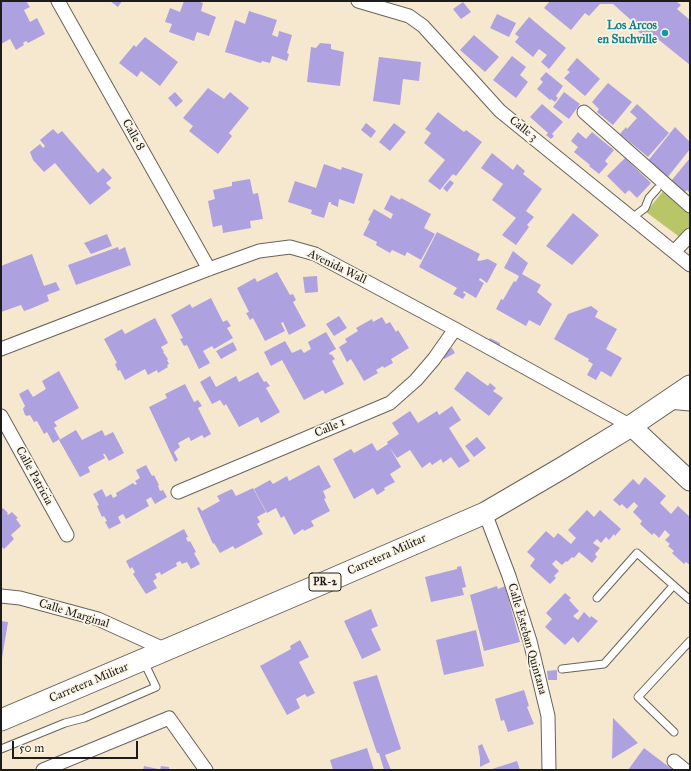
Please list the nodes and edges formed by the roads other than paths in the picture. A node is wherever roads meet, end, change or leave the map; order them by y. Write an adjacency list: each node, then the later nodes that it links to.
1 (58, 1): 10 (street, Calle 8)
2 (358, 1): 6 (street, Calle 3)
3 (584, 112): 5 (street)
4 (657, 189): 6 (lane)
5 (690, 206)
6 (632, 218): 8 (street, Calle 3)
7 (690, 235): 8 (street)
8 (674, 252): 9 (street, Calle 3)
9 (690, 265)
10 (209, 269): 11 (street, Avenida Wall); 12 (street, Avenida Wall)
11 (455, 328): 17 (street, Avenida Wall); 19 (street, Calle 1)
12 (1, 349)
13 (690, 386): 14 (main road, Carretera Militar / PR-2)
14 (668, 402): 15 (street); 17 (main road, Carretera Militar / PR-2)
15 (690, 404)
16 (1, 416): 21 (street, Calle Patricia)
17 (631, 426): 18 (street); 20 (main road, Carretera Militar / PR-2)
18 (690, 481)
19 (178, 492)
20 (485, 512): 27 (main road, Carretera Militar / PR-2); 36 (street, Calle Esteban Quintana)
21 (67, 535)
22 (673, 586): 24 (lane); 25 (lane); 29 (lane)
23 (1, 596): 27 (street, Calle Marginal)
24 (597, 598)
25 (690, 600)
26 (690, 641): 31 (lane)
27 (166, 650): 28 (main road, Carretera Militar / PR-2)
28 (143, 660): 30 (main road, Carretera Militar / PR-2); 32 (lane)
29 (562, 669)
30 (1, 720)
31 (674, 732)
32 (1, 749)
33 (674, 761): 37 (street)
34 (43, 770): 35 (street)
35 (206, 770)
36 (549, 770)
37 (685, 770)

